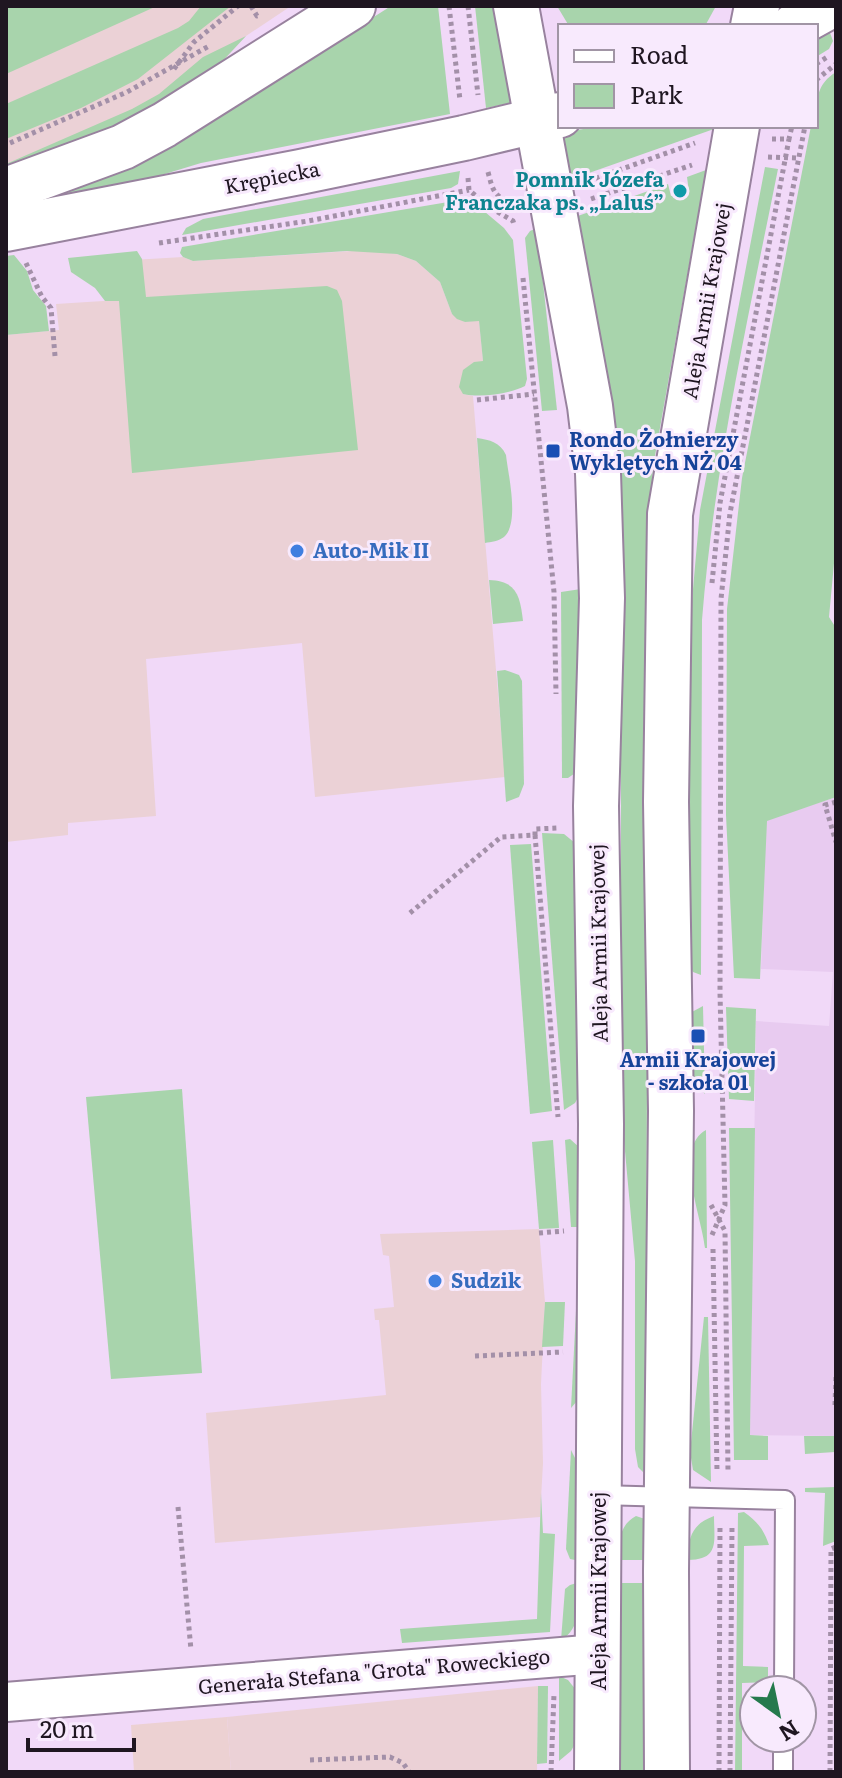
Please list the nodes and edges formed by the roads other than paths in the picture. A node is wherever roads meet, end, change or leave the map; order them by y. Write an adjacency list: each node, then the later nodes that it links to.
1 (353, 6): 7 (street)
2 (516, 6): 5 (street, Aleja Armii Krajowej)
3 (830, 6): 4 (street)
4 (798, 24)
5 (549, 117): 8 (street, Krępiecka); 9 (street, Aleja Armii Krajowej)
6 (735, 141): 10 (street, Aleja Armii Krajowej)
7 (6, 190)
8 (13, 242)
9 (599, 1495): 10 (lane); 11 (street, Aleja Armii Krajowej)
10 (667, 1495): 12 (lane); 15 (street, Aleja Armii Krajowej)
11 (598, 1654): 13 (street, Generała Stefana "Grota" Roweckiego); 14 (street, Aleja Armii Krajowej)
12 (784, 1674)
13 (6, 1702)
14 (597, 1772)
15 (667, 1772)

